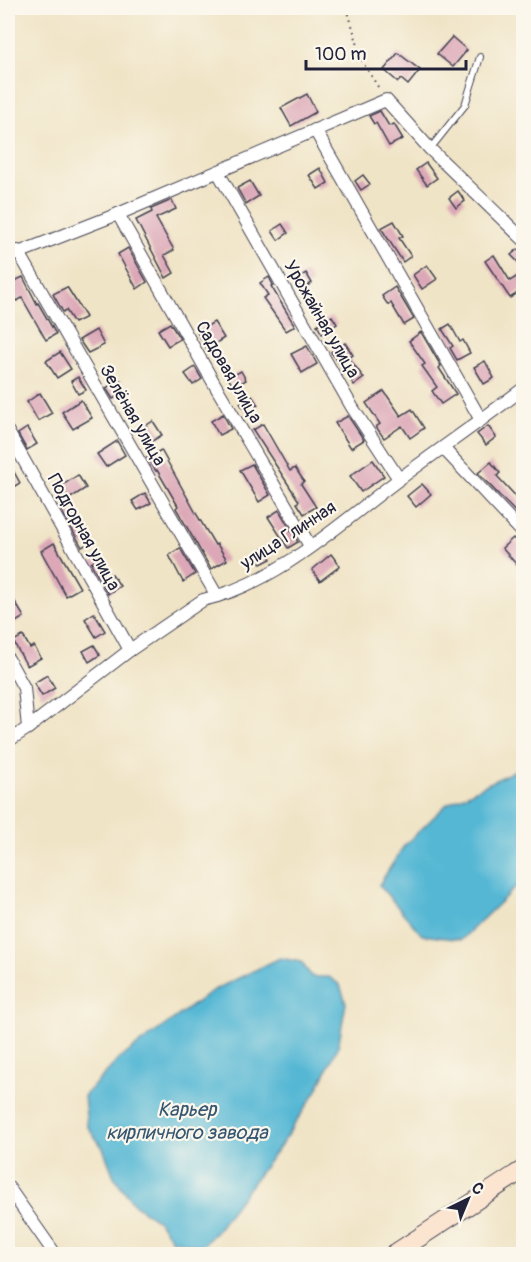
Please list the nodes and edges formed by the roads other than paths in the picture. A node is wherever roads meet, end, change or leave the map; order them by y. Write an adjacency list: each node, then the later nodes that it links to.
1 (480, 57): 3 (lane)
2 (315, 130): 3 (street); 4 (street); 9 (street)
3 (430, 149): 6 (street)
4 (218, 172): 5 (street); 12 (street, Урожайная улица)
5 (118, 214): 7 (street); 14 (street, Садовая улица)
6 (524, 240)
7 (13, 254): 15 (street, Зелёная улица)
8 (524, 388): 9 (street, улица Глинная)
9 (481, 420): 11 (street, улица Глинная)
10 (8, 432): 16 (street, Подгорная улица)
11 (443, 448): 12 (street, улица Глинная); 13 (street)
12 (399, 479): 14 (street, улица Глинная)
13 (524, 534)
14 (310, 546): 15 (street, улица Глинная)
15 (217, 596): 16 (street, улица Глинная)
16 (130, 650): 18 (street, улица Глинная)
17 (8, 659): 18 (street)
18 (28, 728): 19 (street, улица Глинная)
19 (8, 741)
20 (524, 1169): 23 (main road)
21 (8, 1187): 22 (street)
22 (55, 1254)
23 (394, 1254)

